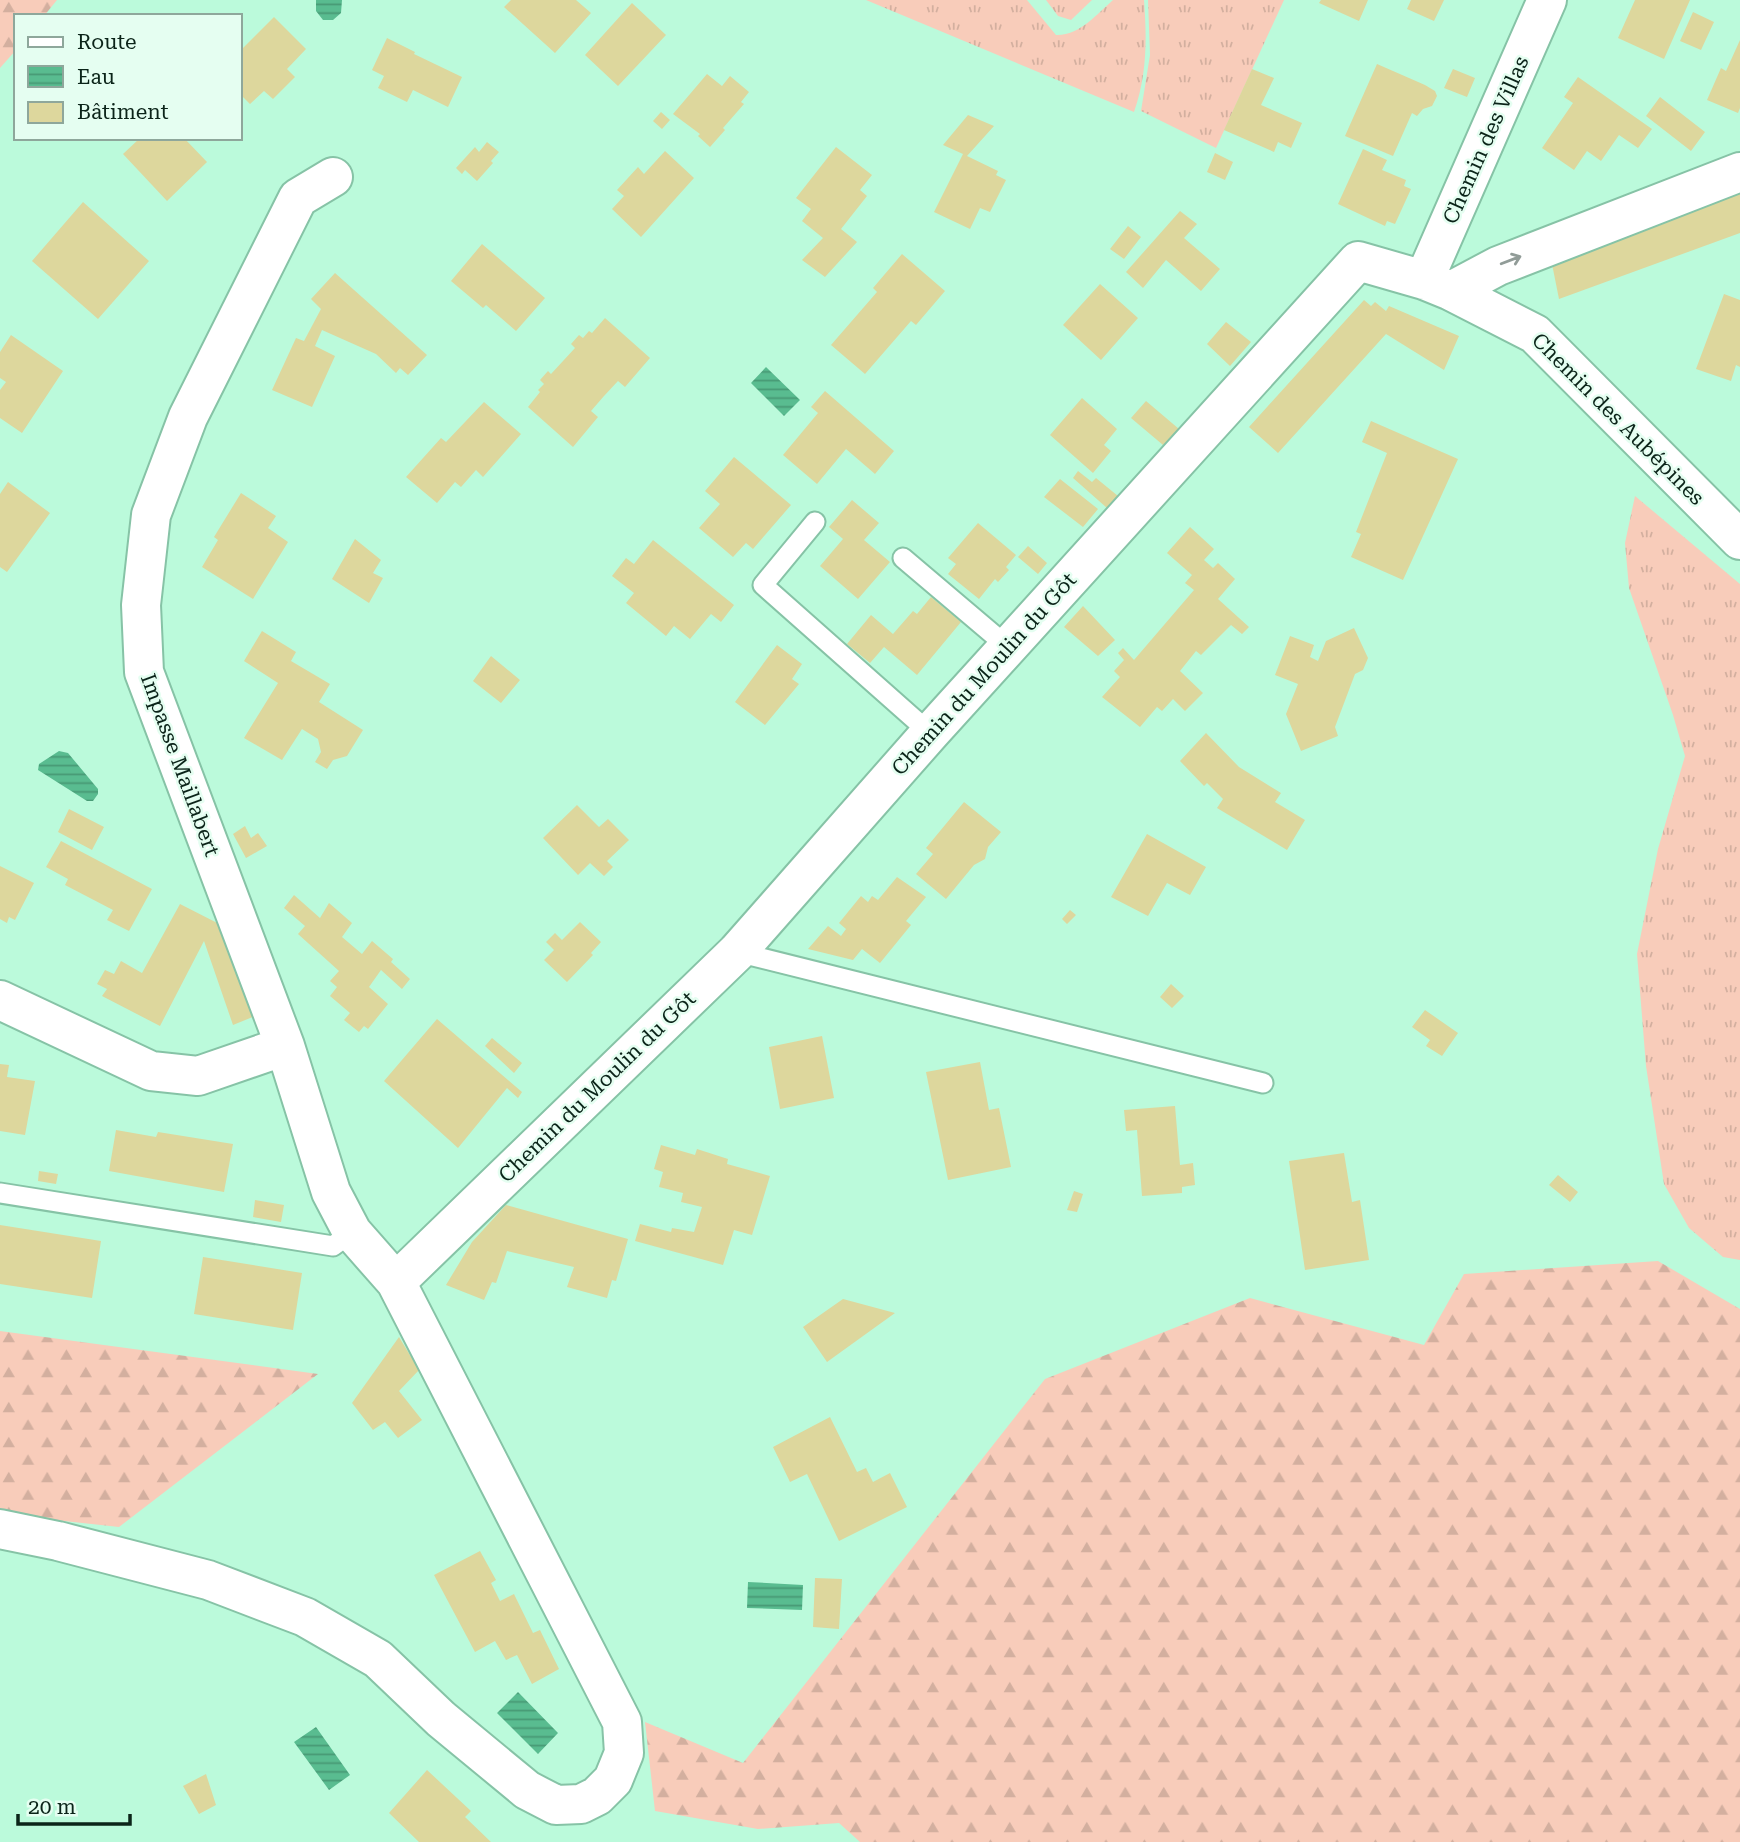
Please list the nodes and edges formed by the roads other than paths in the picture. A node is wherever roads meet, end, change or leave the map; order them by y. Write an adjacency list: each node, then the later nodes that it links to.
1 (1547, 0): 4 (street, Chemin des Villas)
2 (1740, 172): 4 (street, one-way to 2)
3 (333, 177): 12 (street, Impasse Maillabert)
4 (1437, 286): 6 (street, Chemin des Aubépines); 8 (street, Chemin du Moulin du Gôt)
5 (815, 522): 9 (lane)
6 (1740, 540)
7 (903, 558): 8 (lane)
8 (1008, 647): 9 (street, Chemin du Moulin du Gôt)
9 (930, 733): 10 (street, Chemin du Moulin du Gôt)
10 (737, 952): 13 (lane); 16 (street, Chemin du Moulin du Gôt)
11 (0, 1000): 12 (street)
12 (285, 1046): 15 (street, Impasse Maillabert)
13 (1263, 1083)
14 (0, 1193): 15 (lane)
15 (352, 1232): 16 (street, Impasse Maillabert)
16 (396, 1282): 17 (street)
17 (0, 1529)

